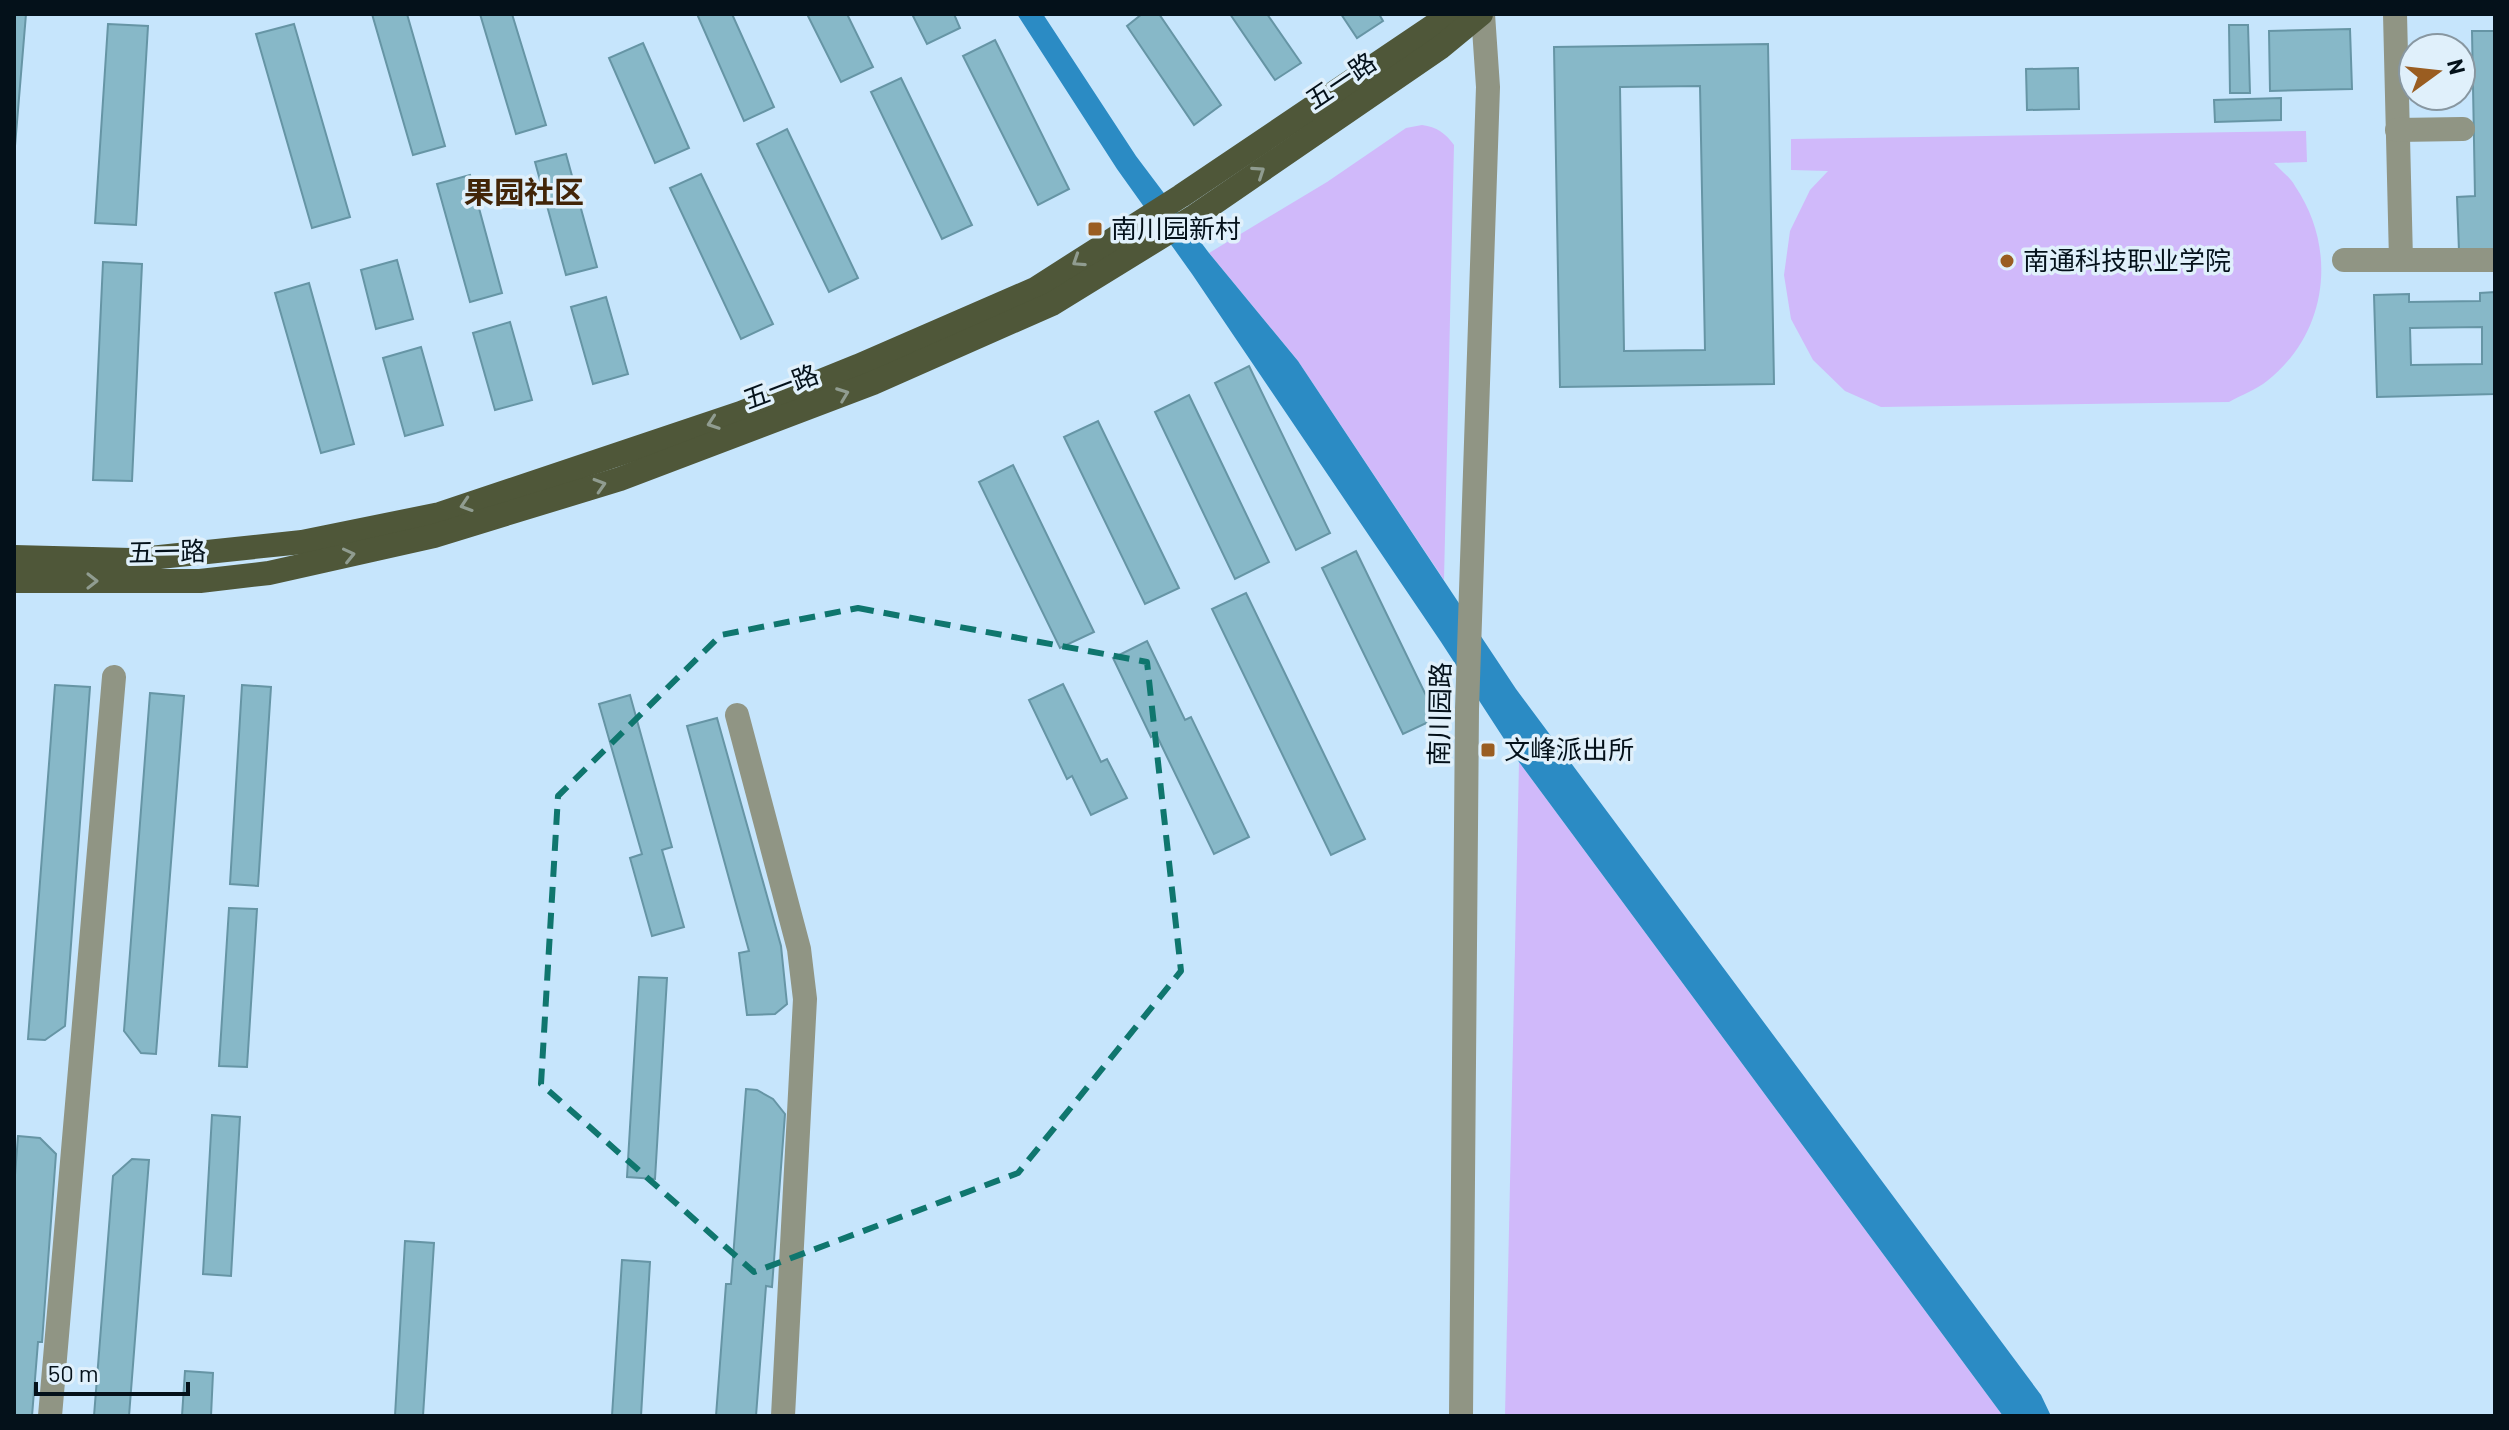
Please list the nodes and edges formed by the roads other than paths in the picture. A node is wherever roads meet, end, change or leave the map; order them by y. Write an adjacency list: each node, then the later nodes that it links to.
1 (1451, 14): 6 (main road, 五一路)
2 (1482, 14): 6 (main road, 五一路, one-way to 2); 16 (street, 南川园路)
3 (2395, 14): 5 (street)
4 (2463, 129): 5 (street)
5 (2397, 130): 8 (street)
6 (1150, 230): 10 (main road, 五一路, one-way to 10); 11 (main road, 五一路, one-way to 6)
7 (2344, 260): 8 (street)
8 (2401, 260): 9 (street)
9 (2495, 260)
10 (14, 557)
11 (14, 581)
12 (114, 677): 14 (street)
13 (737, 715): 15 (street)
14 (50, 1416)
15 (783, 1416)
16 (1461, 1416)

